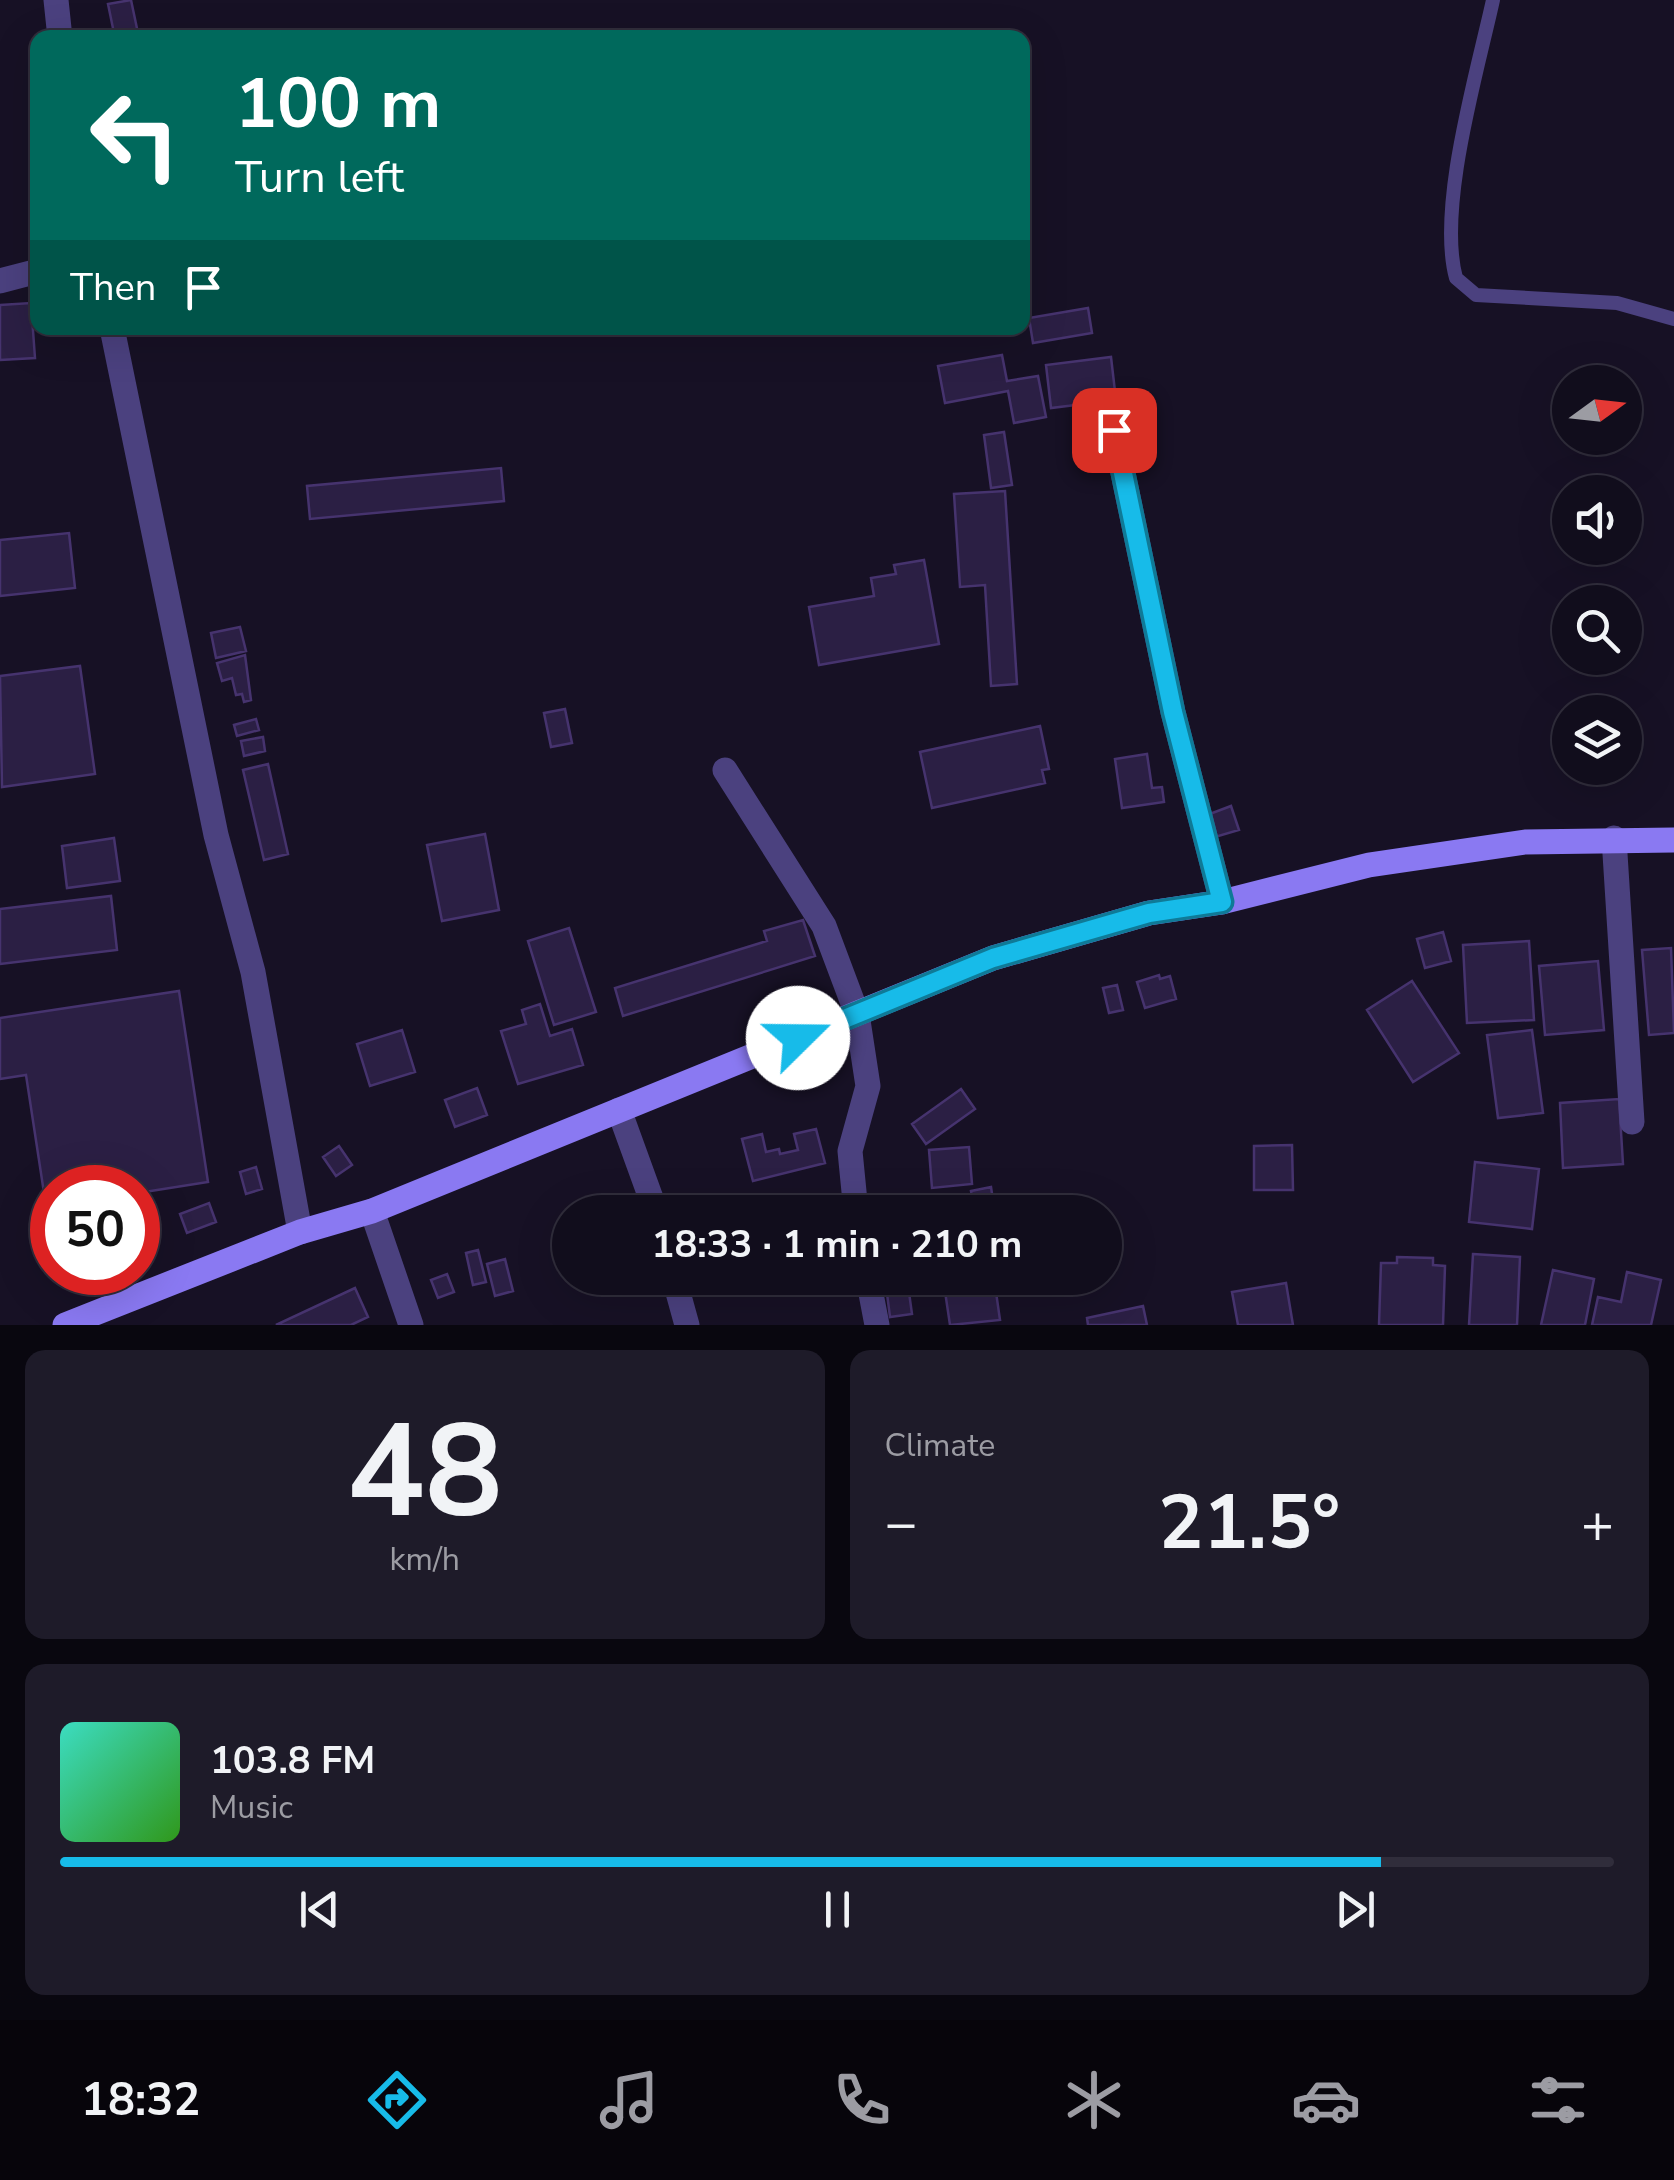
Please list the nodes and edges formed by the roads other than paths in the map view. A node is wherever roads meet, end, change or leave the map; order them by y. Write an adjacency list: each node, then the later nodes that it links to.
1 (56, 0): 3 (street)
2 (1493, 0): 6 (lane)
3 (59, 30)
4 (30, 273): 5 (street)
5 (0, 282)
6 (1674, 319)
7 (113, 335): 19 (street)
8 (1114, 430): 12 (street)
9 (725, 770): 13 (street)
10 (1614, 838): 11 (main road); 12 (main road); 15 (street)
11 (1674, 840)
12 (1222, 902): 13 (main road)
13 (857, 1014): 14 (main road); 17 (street)
14 (619, 1110): 16 (street); 18 (main road)
15 (1632, 1122)
16 (650, 1195)
17 (854, 1195)
18 (372, 1211): 19 (main road); 23 (street)
19 (300, 1232): 22 (main road)
20 (679, 1295): 24 (street)
21 (871, 1295): 25 (street)
22 (65, 1325)
23 (411, 1325)
24 (687, 1325)
25 (877, 1325)

